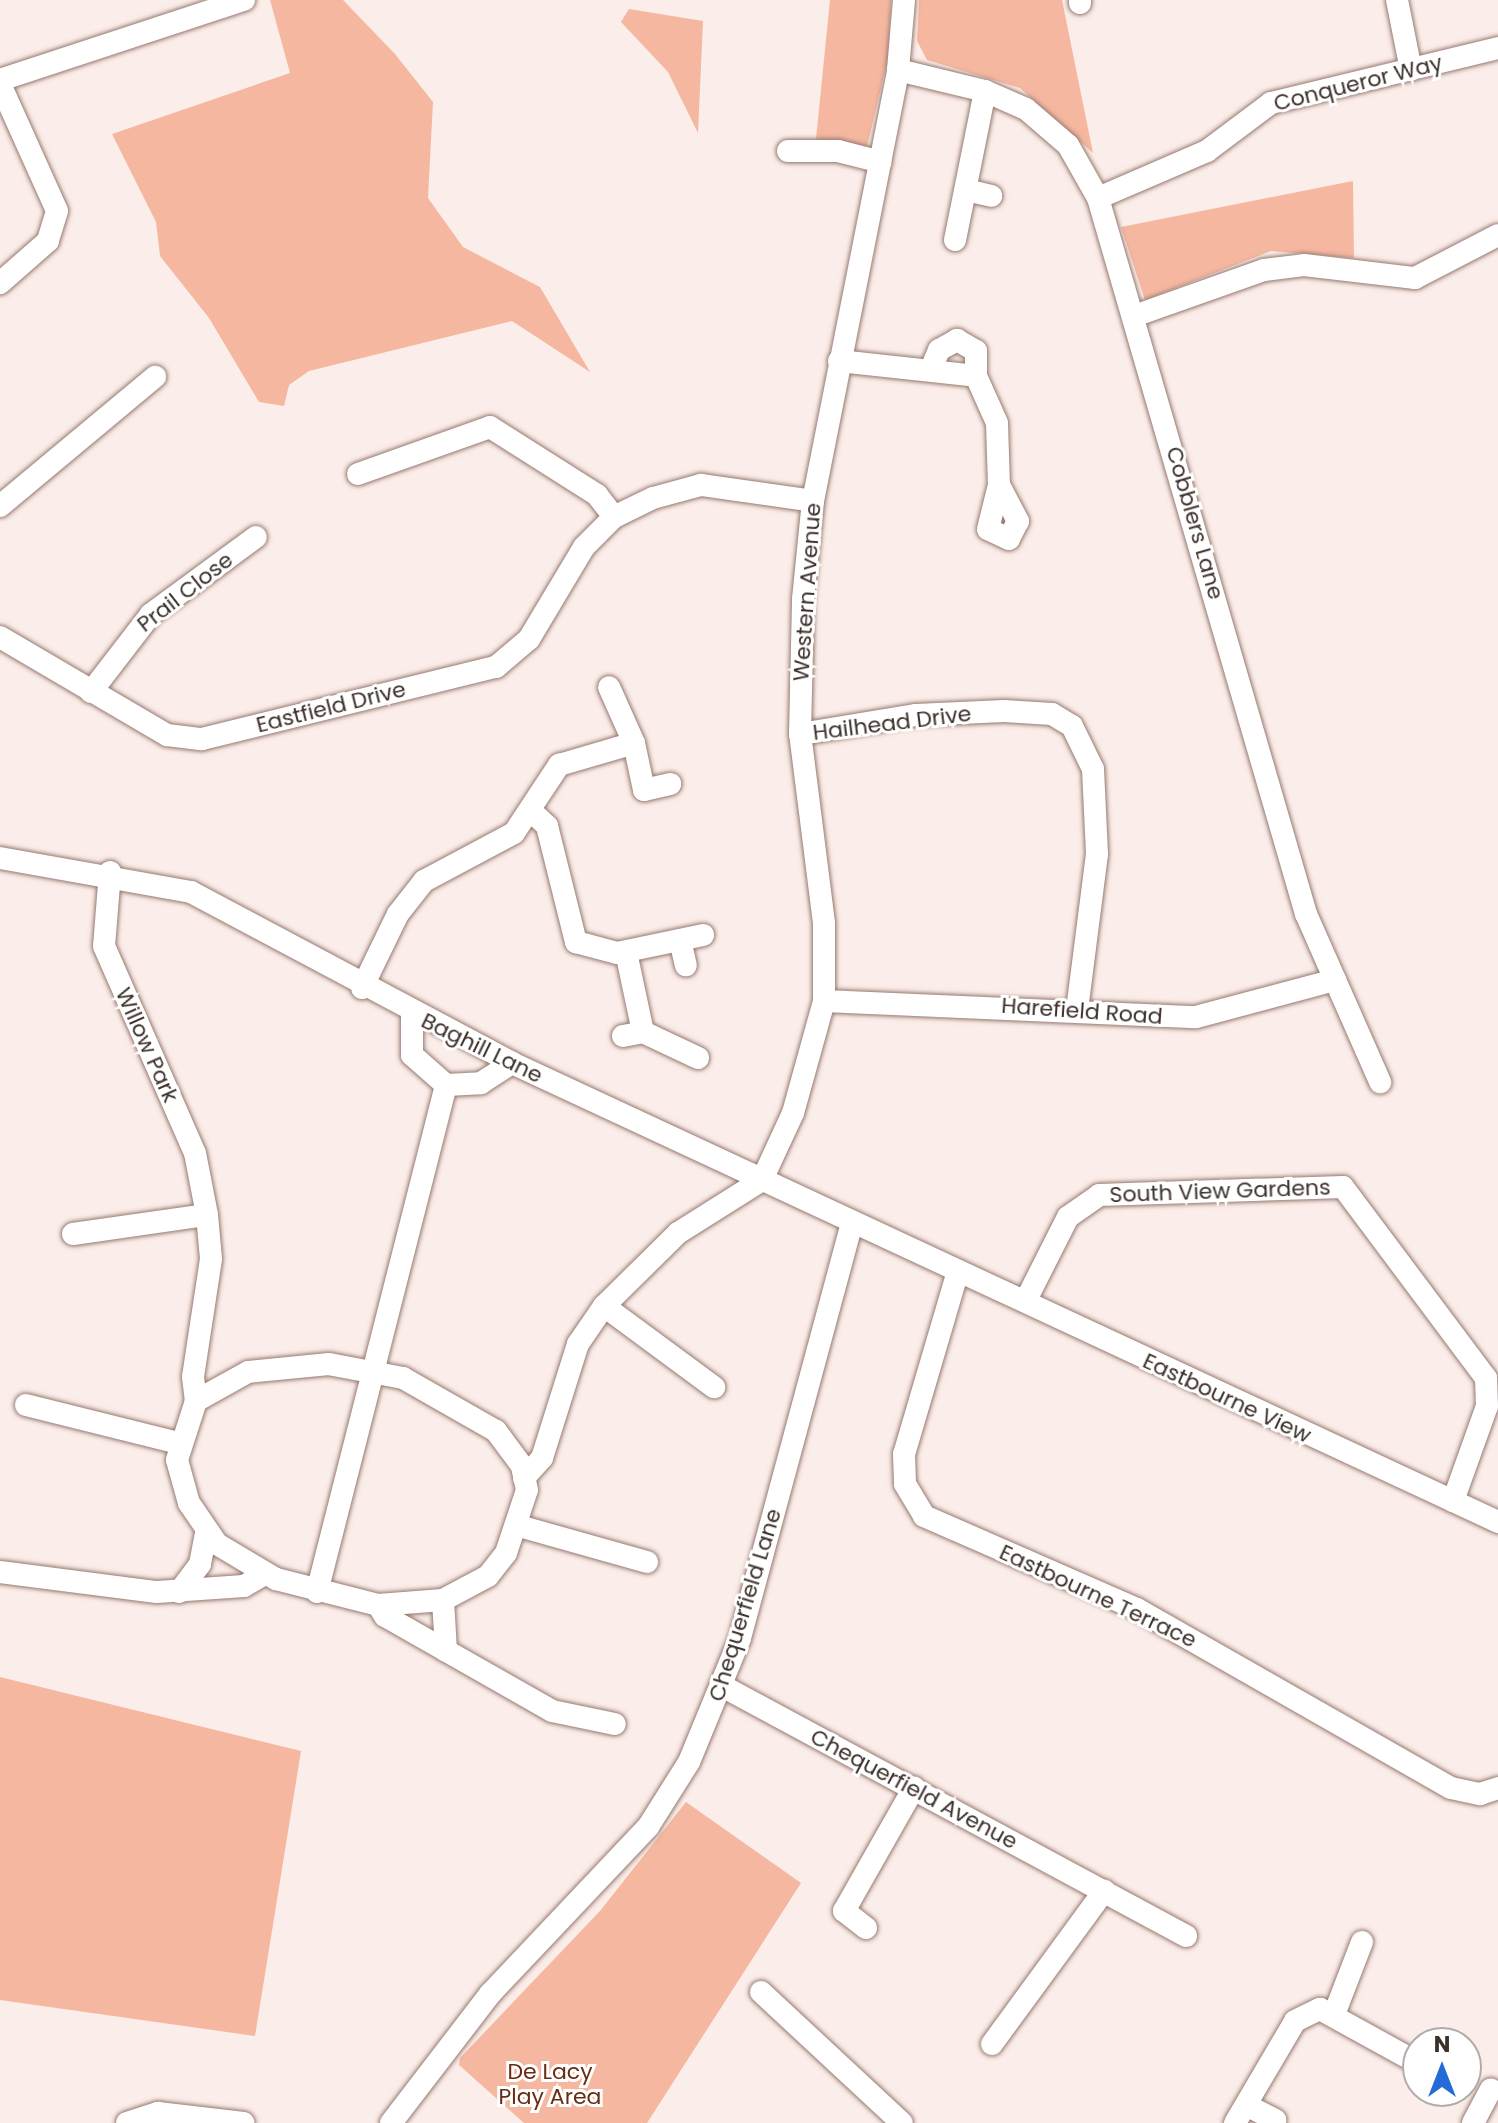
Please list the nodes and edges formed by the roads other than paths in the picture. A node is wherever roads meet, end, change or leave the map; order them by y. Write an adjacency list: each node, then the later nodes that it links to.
1 (244, 0): 7 (street)
2 (904, 0): 5 (street, Western Avenue)
3 (1397, 0): 6 (street)
4 (1498, 48): 6 (street, Conqueror Way)
5 (898, 70): 8 (street, Cobblers Lane); 10 (street, Western Avenue)
6 (1411, 70): 13 (street, Conqueror Way)
7 (0, 82): 16 (street)
8 (985, 91): 11 (street); 13 (street, Cobblers Lane)
9 (788, 151): 10 (street)
10 (881, 162): 18 (street, Western Avenue)
11 (966, 190): 12 (street); 15 (street)
12 (991, 196)
13 (1098, 198): 17 (street, Cobblers Lane)
14 (1498, 235): 17 (street)
15 (955, 240)
16 (0, 283)
17 (1137, 315): 39 (street, Cobblers Lane)
18 (839, 361): 21 (street); 22 (street, Western Avenue)
19 (155, 377): 23 (street)
20 (358, 474): 24 (street)
21 (999, 485)
22 (813, 501): 24 (street, Eastfield Drive); 29 (street, Western Avenue)
23 (0, 506)
24 (614, 517): 28 (street, Eastfield Drive)
25 (256, 537): 28 (street, Prail Close)
26 (0, 637): 28 (street, Eastfield Drive)
27 (609, 687): 30 (street)
28 (91, 692)
29 (800, 734): 41 (street, Western Avenue); 42 (street, Hailhead Drive)
30 (634, 743): 31 (street); 32 (street)
31 (670, 784)
32 (531, 811): 37 (street); 40 (street)
33 (0, 858): 34 (street, Baghill Lane)
34 (110, 872): 40 (street, Baghill Lane); 49 (street, Willow Park)
35 (703, 935): 36 (street)
36 (680, 940): 37 (street); 38 (street)
37 (626, 952): 44 (street)
38 (686, 965)
39 (1335, 980): 42 (street, Harefield Road); 46 (street, Cobblers Lane)
40 (362, 988): 43 (street, Baghill Lane)
41 (824, 1001): 42 (street, Harefield Road); 48 (street, Western Avenue)
42 (1077, 1011)
43 (412, 1015): 45 (street, Baghill Lane); 47 (street)
44 (698, 1058)
45 (512, 1063): 47 (street); 48 (street, Baghill Lane)
46 (1380, 1082)
47 (446, 1085): 55 (street)
48 (762, 1180): 50 (street, Baghill Lane); 54 (street, Willow Park)
49 (207, 1215): 51 (street); 57 (street, Willow Park)
50 (852, 1223): 52 (street, Baghill Lane); 73 (street, Chequerfield Lane)
51 (73, 1234)
52 (958, 1271): 53 (street, Eastbourne View); 76 (street, Eastbourne Terrace)
53 (1026, 1300): 61 (street, Eastbourne View); 61 (street, South View Gardens)
54 (604, 1306): 56 (street); 60 (street, Willow Park)
55 (376, 1371): 57 (street); 60 (street); 69 (street)
56 (714, 1387)
57 (196, 1401): 59 (street, Willow Park)
58 (26, 1405): 59 (street)
59 (178, 1443): 64 (street, Willow Park)
60 (524, 1478): 63 (street, Willow Park)
61 (1453, 1501): 62 (street, Eastbourne View)
62 (1498, 1522)
63 (519, 1526): 65 (street); 70 (street, Willow Park)
64 (206, 1532): 67 (street, Willow Park); 68 (street)
65 (647, 1562)
66 (0, 1572): 68 (street)
67 (265, 1574): 68 (street); 69 (street, Willow Park)
68 (179, 1592)
69 (317, 1592): 71 (street, Willow Park)
70 (443, 1600): 71 (street, Willow Park); 72 (street)
71 (378, 1605): 72 (street, Willow Park)
72 (446, 1651): 74 (street, Willow Park)
73 (724, 1687): 75 (street, Chequerfield Avenue); 90 (street, Chequerfield Lane)
74 (615, 1724)
75 (914, 1788): 77 (street, Chequerfield Avenue); 78 (street)
76 (1498, 1788)
77 (1104, 1891): 79 (street, Chequerfield Avenue); 83 (street)
78 (866, 1928)
79 (1186, 1936)
80 (1362, 1942): 82 (street)
81 (761, 1992): 91 (street)
82 (1335, 2012): 84 (street); 86 (street)
83 (992, 2044)
84 (1402, 2053)
85 (1494, 2088): 92 (street)
86 (1241, 2114): 87 (street)
87 (1275, 2120)
88 (127, 2123): 89 (street)
89 (243, 2123)
90 (391, 2123)
91 (902, 2123)
92 (1473, 2123)

